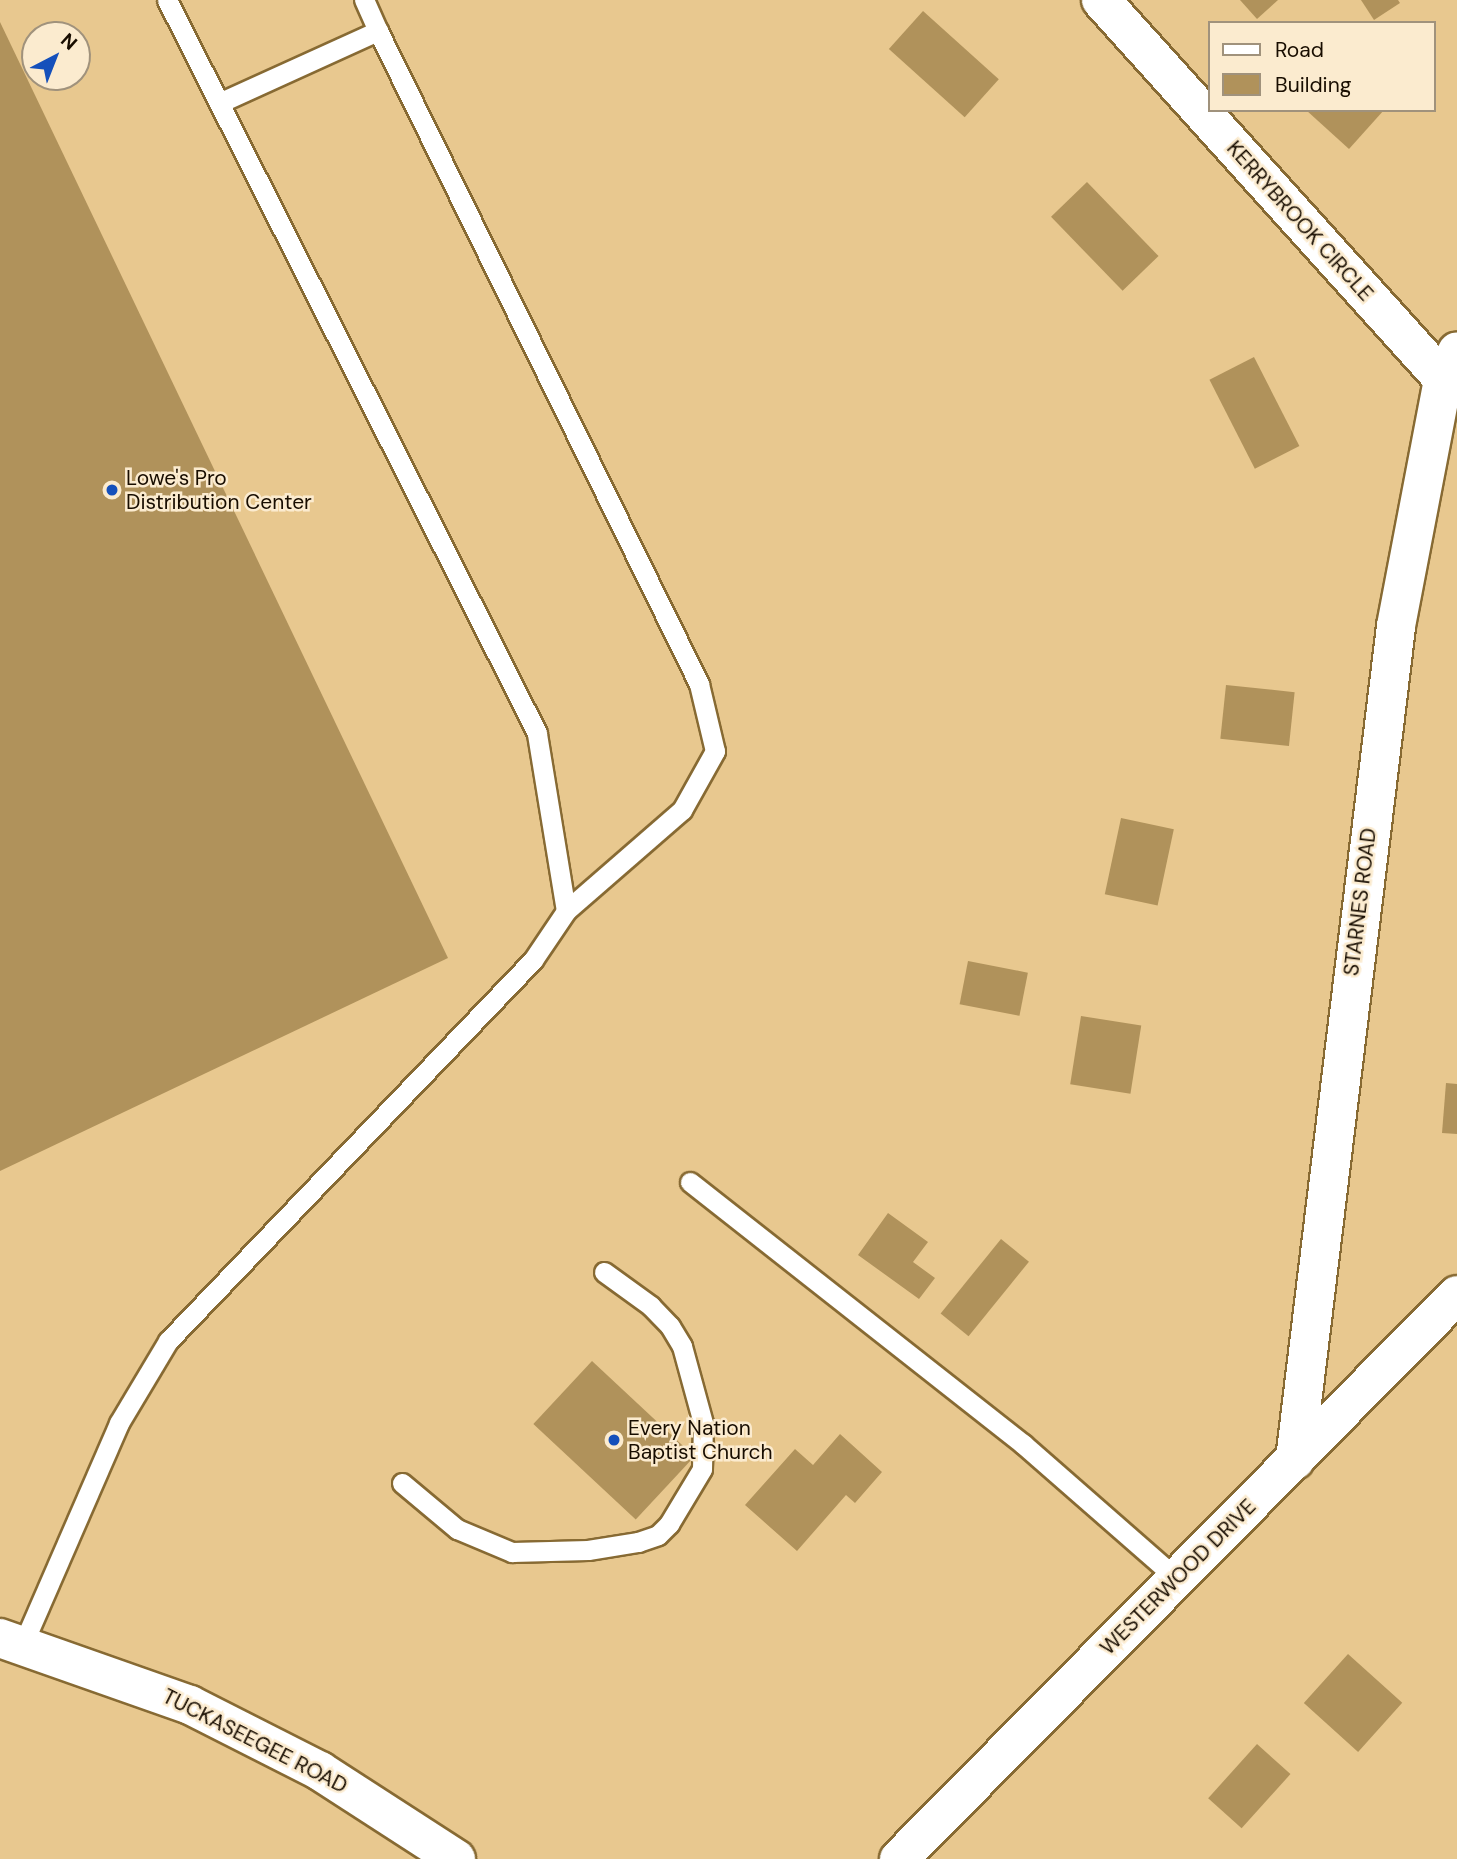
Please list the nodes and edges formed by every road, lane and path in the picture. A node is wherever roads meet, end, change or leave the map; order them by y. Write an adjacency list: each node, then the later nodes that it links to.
1 (167, 0): 5 (lane)
2 (364, 0): 4 (lane)
3 (1101, 0): 7 (street, KERRYBROOK CIRCLE)
4 (378, 31): 5 (lane); 9 (lane)
5 (219, 103): 9 (lane)
6 (1208, 112): 8 (street, KERRYBROOK CIRCLE)
7 (1208, 112)
8 (1450, 365): 13 (street, STARNES ROAD)
9 (566, 911): 16 (lane)
10 (690, 1182): 15 (lane)
11 (604, 1272): 14 (lane)
12 (1457, 1294): 13 (street, WESTERWOOD DRIVE)
13 (1295, 1460): 15 (street, WESTERWOOD DRIVE)
14 (402, 1483)
15 (1176, 1578): 18 (street, WESTERWOOD DRIVE)
16 (11, 1641): 17 (street, TUCKASEEGEE ROAD)
17 (457, 1859)
18 (899, 1859)

